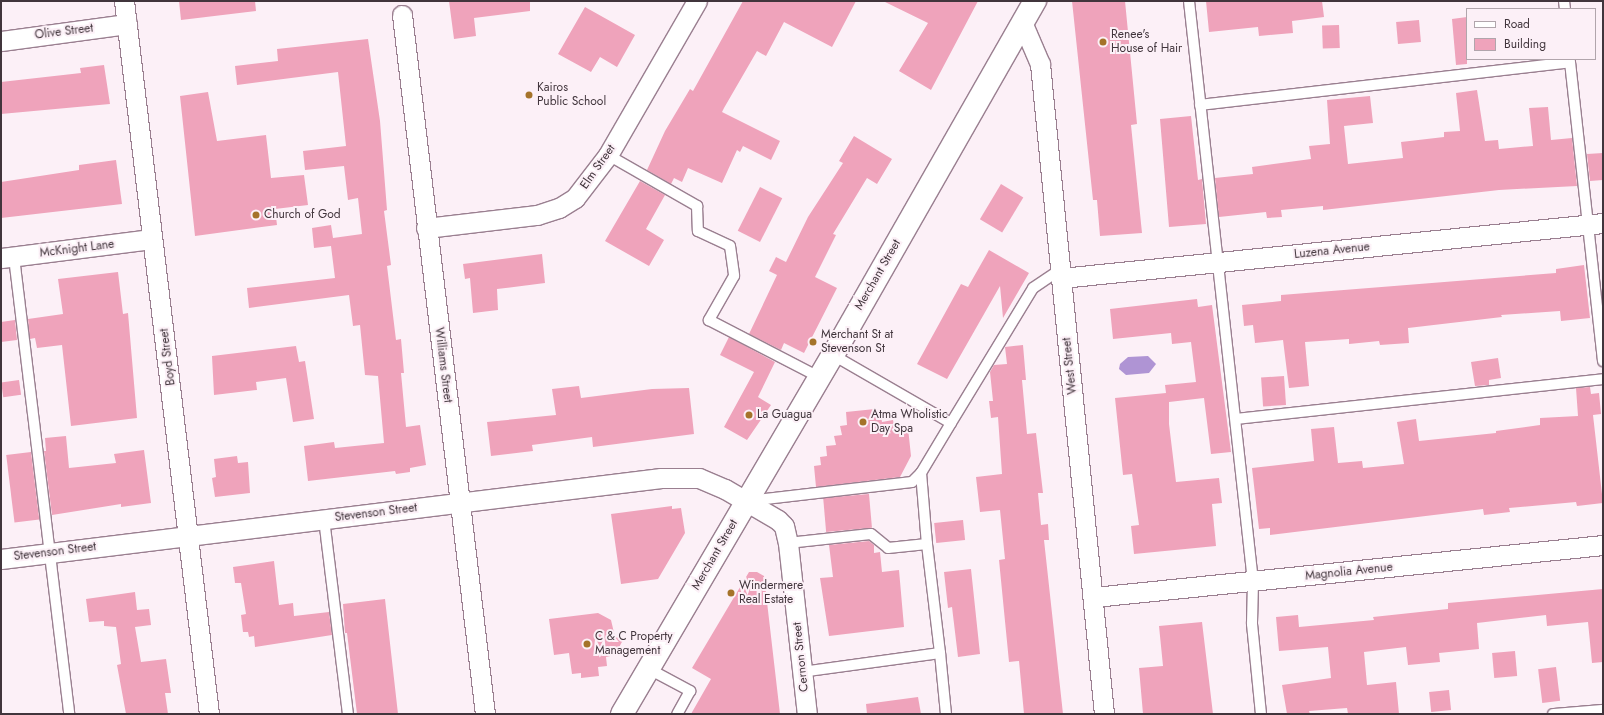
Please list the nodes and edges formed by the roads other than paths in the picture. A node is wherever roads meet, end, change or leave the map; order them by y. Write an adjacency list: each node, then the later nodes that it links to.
1 (124, 1): 7 (street, Boyd Street)
2 (696, 1): 11 (street, Elm Street)
3 (1035, 1): 6 (main road, Merchant Street)
4 (1189, 1): 10 (lane)
5 (402, 15): 13 (street, Williams Street)
6 (1022, 22): 17 (street, West Street); 18 (main road, Merchant Street)
7 (127, 24): 8 (street, Olive Street); 14 (street, Boyd Street)
8 (1, 40)
9 (1570, 60): 10 (lane); 12 (lane)
10 (1200, 105): 16 (lane)
11 (608, 155): 13 (street, Elm Street); 20 (lane)
12 (1596, 224): 16 (street, Luzena Avenue); 19 (lane)
13 (426, 228): 26 (street, Williams Street)
14 (152, 239): 15 (street, McKnight Lane); 28 (street, Boyd Street)
15 (7, 258): 32 (lane)
16 (1218, 263): 17 (street, Luzena Avenue); 22 (lane)
17 (1061, 274): 23 (lane); 35 (street, West Street)
18 (833, 355): 20 (main road, Merchant Street); 23 (lane)
19 (1603, 361)
20 (820, 377): 25 (main road, Merchant Street)
21 (1603, 379): 22 (lane)
22 (1236, 419): 34 (lane)
23 (951, 422): 24 (lane)
24 (921, 473): 25 (lane); 30 (lane)
25 (746, 501): 26 (street, Stevenson Street); 29 (street, Cernon Street); 37 (main road, Merchant Street)
26 (460, 502): 27 (street, Stevenson Street); 43 (street, Williams Street)
27 (324, 519): 28 (street, Stevenson Street); 42 (lane)
28 (188, 536): 32 (street, Stevenson Street); 41 (street, Boyd Street)
29 (788, 543): 30 (lane); 38 (street, Cernon Street)
30 (927, 544): 36 (lane)
31 (1603, 545): 34 (street, Magnolia Avenue)
32 (50, 553): 33 (street, Stevenson Street); 40 (lane)
33 (1, 559)
34 (1253, 582): 35 (street, Magnolia Avenue); 49 (lane)
35 (1094, 597): 48 (street, West Street)
36 (940, 653): 38 (lane); 47 (lane)
37 (648, 669): 44 (main road, Merchant Street); 45 (lane)
38 (802, 672): 46 (street, Cernon Street)
39 (1603, 710): 50 (lane)
40 (69, 714)
41 (209, 714)
42 (348, 714)
43 (485, 714)
44 (622, 714)
45 (677, 714)
46 (807, 714)
47 (946, 714)
48 (1104, 714)
49 (1261, 714)
50 (1553, 714)

